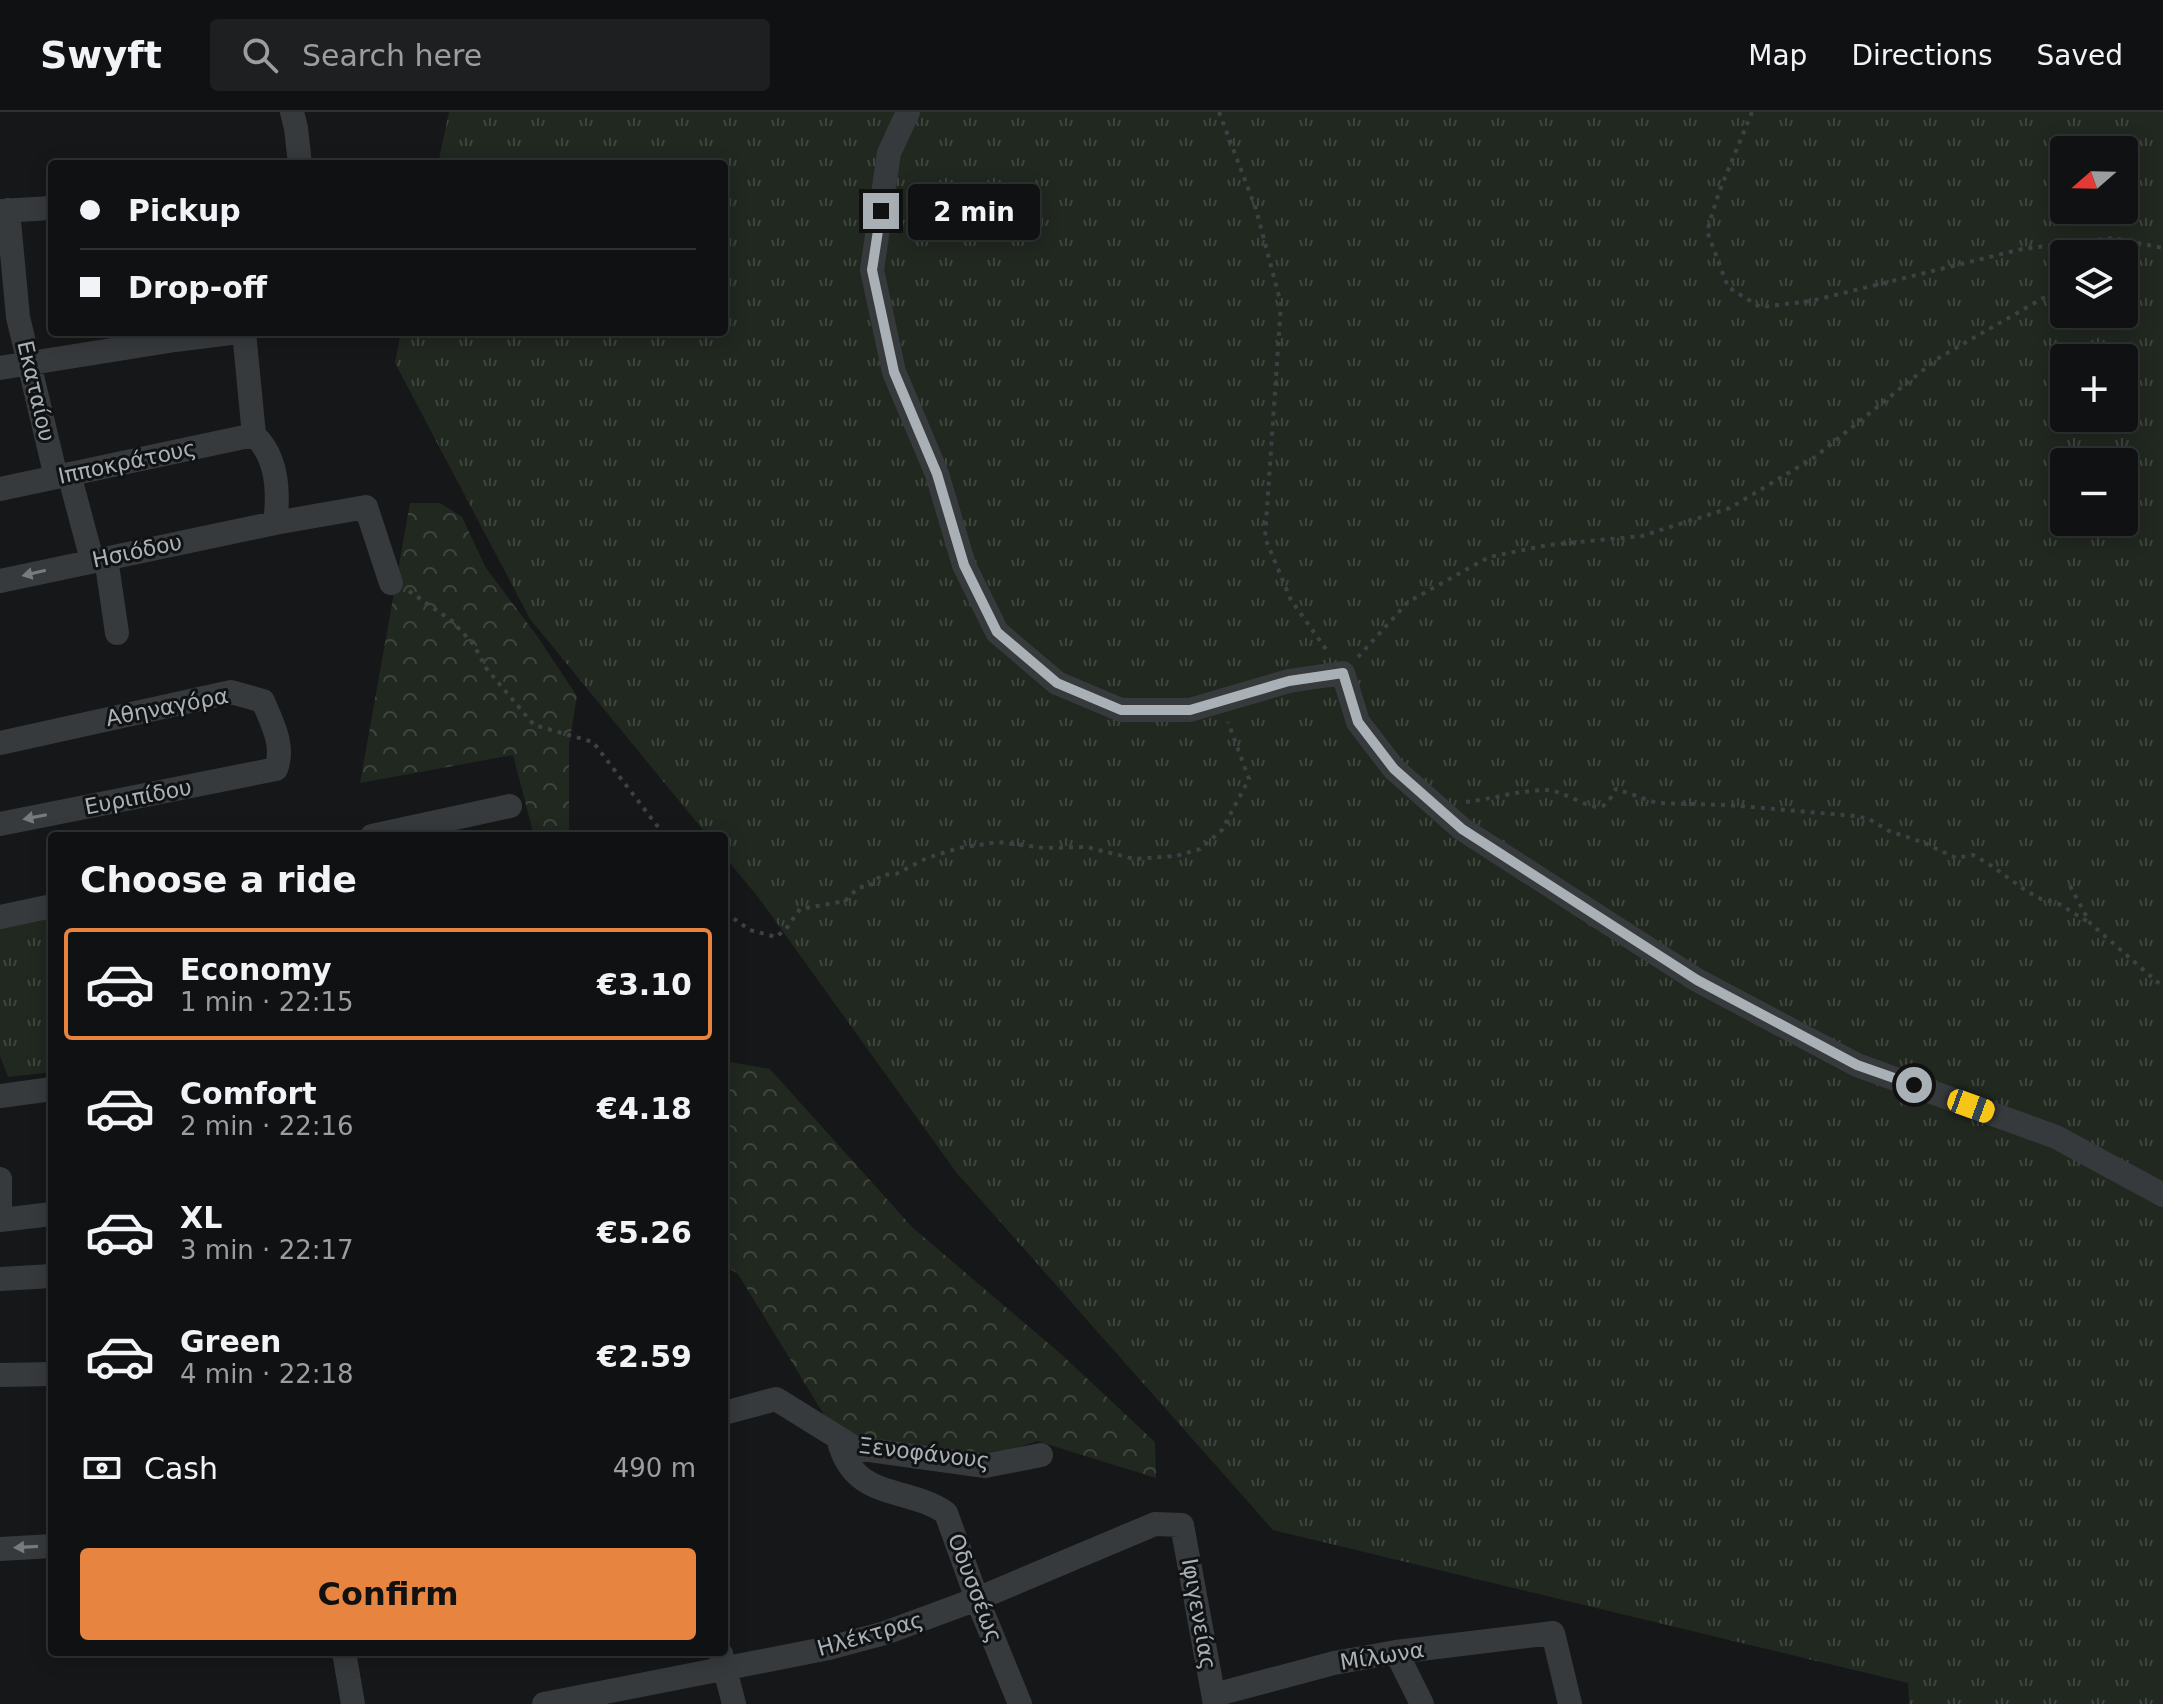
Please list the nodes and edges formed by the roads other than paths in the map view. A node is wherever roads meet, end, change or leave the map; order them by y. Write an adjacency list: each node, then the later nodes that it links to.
1 (292, 112): 3 (street)
2 (908, 112): 28 (street)
3 (299, 160)
4 (48, 208): 5 (street)
5 (4, 210): 8 (street, Εκαταίου)
6 (174, 336): 8 (street)
7 (242, 336): 10 (street)
8 (30, 364): 9 (street); 11 (street, Εκαταίου)
9 (0, 368)
10 (254, 435): 11 (street, Ιπποκράτους); 13 (street)
11 (62, 476): 12 (street, Ιπποκράτους); 14 (street, Εκαταίου)
12 (0, 489)
13 (275, 523): 14 (street, Ησιόδου); 16 (street, Ησιόδου)
14 (99, 559): 15 (street, Ησιόδου, one-way to 15); 17 (street, Εκαταίου)
15 (0, 581)
16 (391, 583)
17 (117, 633)
18 (0, 743): 19 (street, Αθηναγόρα)
19 (276, 769): 21 (street, Ευριπίδου, one-way to 21)
20 (510, 806): 22 (street)
21 (0, 824)
22 (390, 832)
23 (48, 907): 24 (street)
24 (0, 917)
25 (48, 1090): 26 (street)
26 (0, 1096)
27 (0, 1179): 30 (street)
28 (2163, 1195)
29 (48, 1214): 30 (street)
30 (0, 1217)
31 (48, 1276): 32 (street)
32 (0, 1279)
33 (48, 1374): 34 (street)
34 (0, 1375)
35 (728, 1412): 36 (street, Ξενοφάνους)
36 (838, 1438): 37 (street, Ξενοφάνους); 41 (street, Οδυσσέως)
37 (1041, 1455)
38 (1182, 1525): 41 (street, Ηλέκτρας); 45 (street, Ιφιγενείας)
39 (48, 1546): 40 (street, one-way to 40)
40 (0, 1549)
41 (977, 1599): 44 (street, Ηλέκτρας); 49 (street, Οδυσσέως)
42 (1396, 1652): 45 (street, Μίλωνα); 50 (street); 51 (street, Μίλωνα)
43 (345, 1656): 46 (street)
44 (722, 1660): 47 (street, Ηλέκτρας); 48 (street)
45 (1215, 1700)
46 (353, 1704)
47 (544, 1704)
48 (734, 1704)
49 (1020, 1704)
50 (1422, 1704)
51 (1570, 1704)

